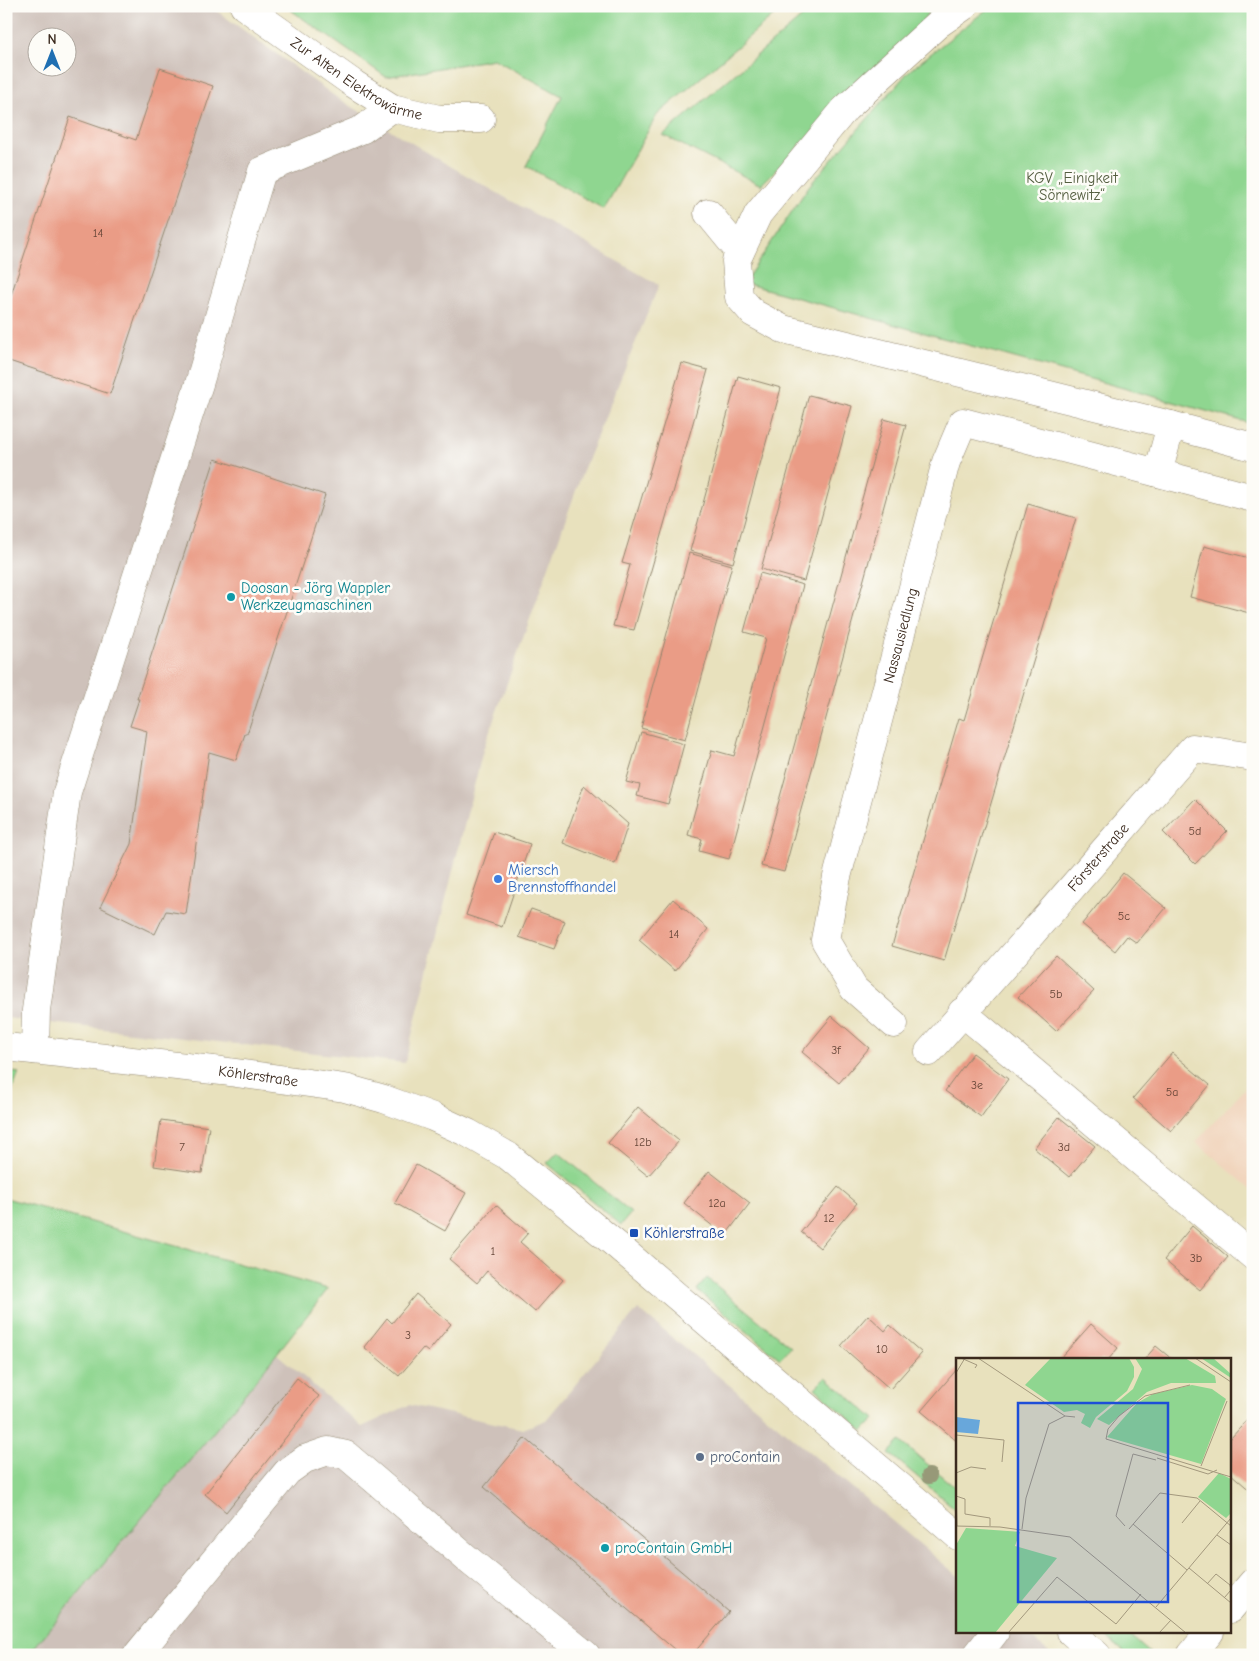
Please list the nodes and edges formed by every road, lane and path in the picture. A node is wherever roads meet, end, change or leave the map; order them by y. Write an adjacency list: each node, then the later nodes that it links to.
1 (244, 6): 3 (street, Zur Alten Elektrowärme)
2 (964, 6): 6 (street)
3 (392, 108): 4 (street, Zur Alten Elektrowärme); 15 (street)
4 (481, 119)
5 (708, 213): 6 (street)
6 (740, 252): 7 (street)
7 (1171, 425): 8 (street); 9 (street)
8 (1253, 448)
9 (1158, 473): 10 (street, Nassausiedlung); 13 (street, Nassausiedlung)
10 (1253, 498)
11 (1253, 757): 12 (street, Försterstraße)
12 (962, 1012): 16 (street, Försterstraße); 17 (street)
13 (894, 1024)
14 (6, 1047): 15 (street, Köhlerstraße)
15 (35, 1050): 18 (street, Köhlerstraße)
16 (929, 1052)
17 (1253, 1256)
18 (956, 1534)
19 (1253, 1582): 20 (street)
20 (1232, 1607)
21 (994, 1634): 26 (street)
22 (1073, 1634): 27 (street)
23 (1208, 1634): 28 (street)
24 (137, 1655): 25 (street)
25 (586, 1655)
26 (977, 1655)
27 (1097, 1655)
28 (1191, 1655)

